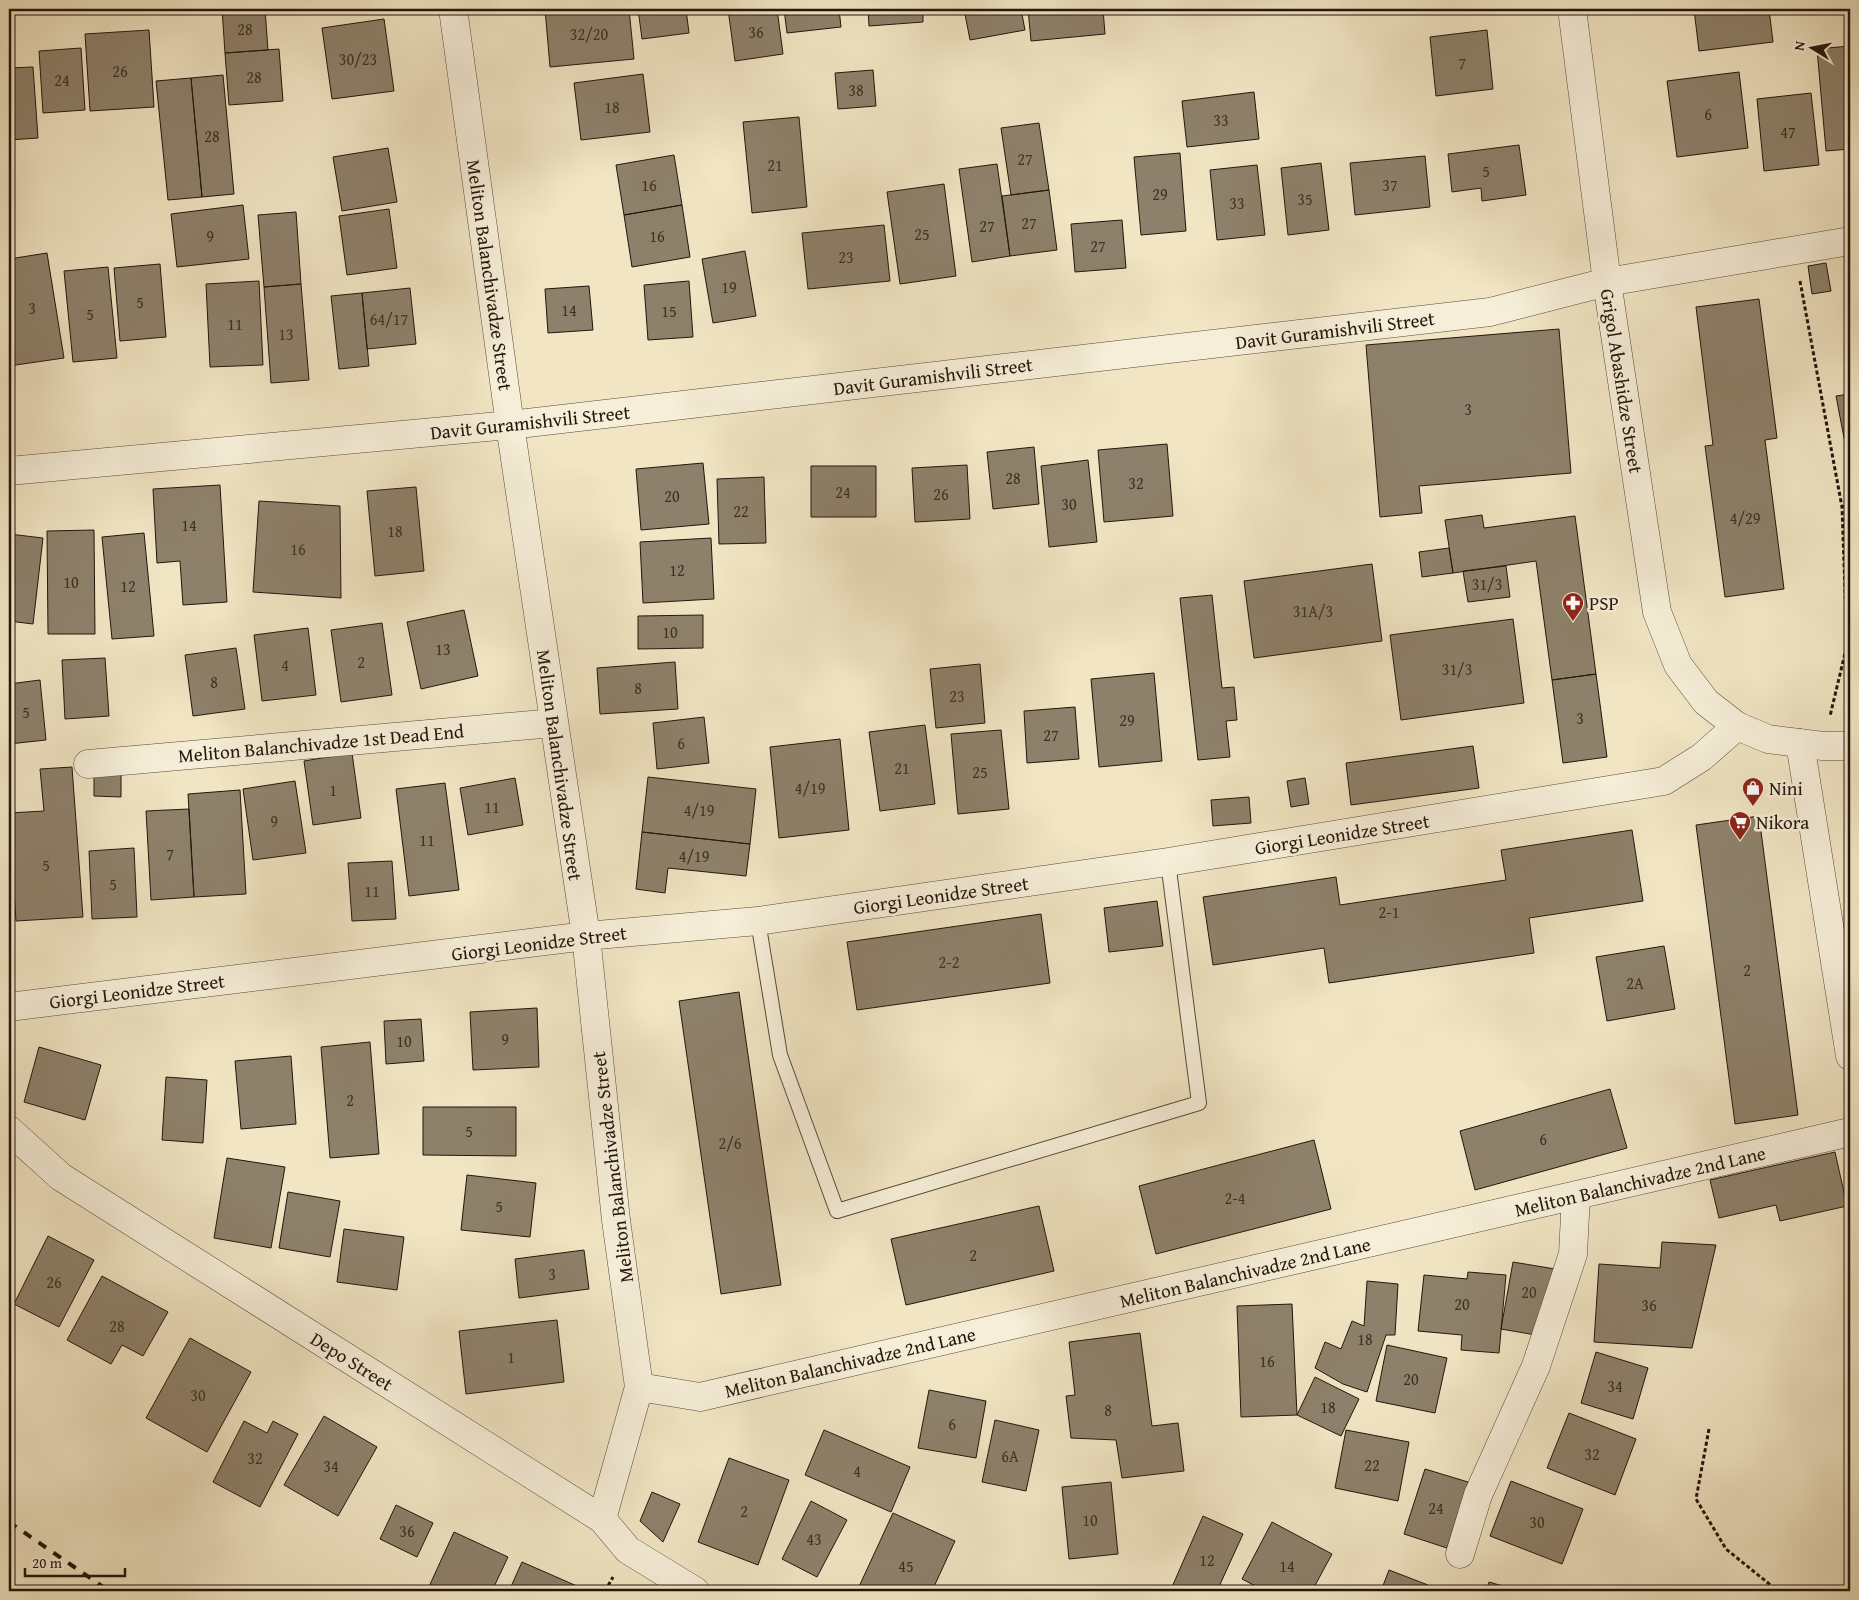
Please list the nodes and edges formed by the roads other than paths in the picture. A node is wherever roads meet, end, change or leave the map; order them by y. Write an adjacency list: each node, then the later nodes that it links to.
1 (453, 9): 5 (street, Meliton Balanchivadze Street)
2 (1572, 9): 4 (street, Grigol Abashidze Street)
3 (1850, 241): 4 (street, Davit Guramishvili Street)
4 (1607, 282): 5 (street, Davit Guramishvili Street); 8 (street, Grigol Abashidze Street)
5 (510, 425): 6 (street, Davit Guramishvili Street); 7 (street, Meliton Balanchivadze Street)
6 (9, 471)
7 (554, 723): 11 (street, Meliton Balanchivadze 1st Dead End); 14 (street, Meliton Balanchivadze Street)
8 (1737, 726): 9 (street); 12 (street, Giorgi Leonidze Street)
9 (1812, 744): 10 (street); 16 (street)
10 (1850, 746)
11 (88, 764)
12 (1168, 862): 13 (street, Giorgi Leonidze Street); 13 (lane)
13 (758, 921): 14 (street, Giorgi Leonidze Street)
14 (586, 936): 15 (street, Giorgi Leonidze Street); 20 (street, Meliton Balanchivadze Street)
15 (9, 1007)
16 (1850, 1056)
17 (9, 1130): 21 (street, Depo Street)
18 (1850, 1132): 19 (street, Meliton Balanchivadze 2nd Lane)
19 (1576, 1195): 20 (street, Meliton Balanchivadze 2nd Lane); 22 (street)
20 (639, 1387): 21 (street, Meliton Balanchivadze Street)
21 (602, 1519): 23 (street, Depo Street)
22 (1460, 1554)
23 (695, 1591)

